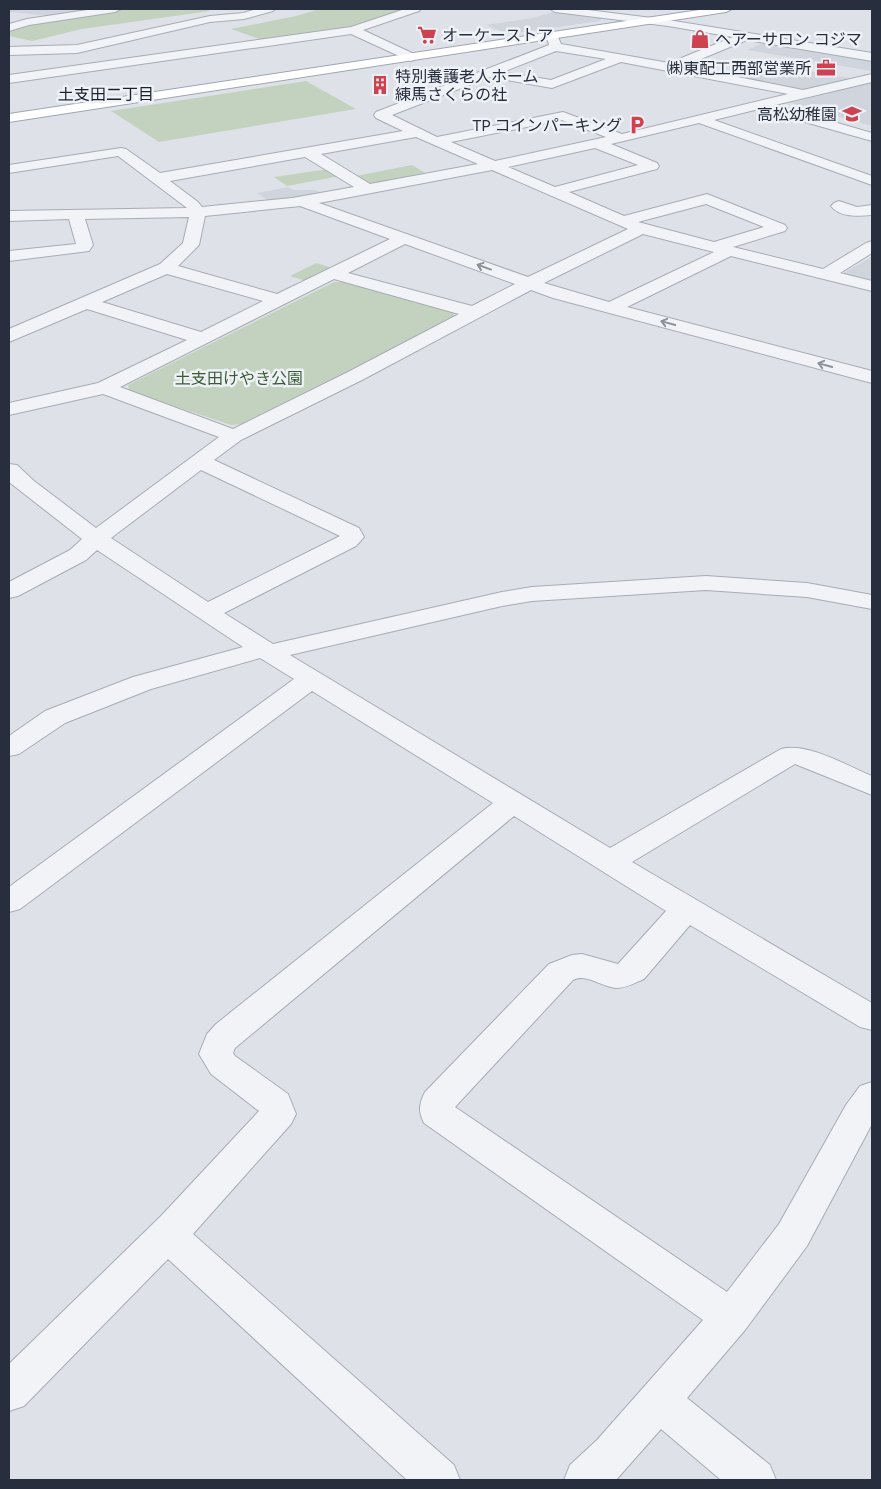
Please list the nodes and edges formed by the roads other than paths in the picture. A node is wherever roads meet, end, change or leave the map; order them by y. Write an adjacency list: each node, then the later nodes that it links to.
1 (115, 9): 9 (street)
2 (230, 9): 7 (street)
3 (268, 9): 7 (street)
4 (415, 9): 10 (street)
5 (555, 9): 8 (street)
6 (726, 9): 8 (main road)
7 (249, 15): 13 (street)
8 (648, 20): 11 (street); 12 (main road)
9 (9, 28)
10 (353, 30): 15 (street); 18 (street)
11 (746, 36): 16 (street); 19 (street)
12 (552, 41): 15 (main road); 17 (street); 20 (street)
13 (77, 50): 14 (street); 18 (street)
14 (9, 51)
15 (410, 56): 25 (main road)
16 (872, 57)
17 (620, 58): 19 (street); 20 (street)
18 (102, 66): 22 (street)
19 (671, 67): 23 (street)
20 (489, 73): 28 (street)
21 (872, 78): 23 (street)
22 (9, 79)
23 (807, 94): 24 (street)
24 (761, 105): 26 (street); 29 (street)
25 (9, 118)
26 (702, 120): 30 (street); 38 (street)
27 (488, 130): 30 (street); 31 (street); 34 (street)
28 (417, 133): 31 (street); 33 (street)
29 (872, 137)
30 (621, 138): 32 (street)
31 (437, 141): 35 (street)
32 (596, 143): 34 (street); 40 (street)
33 (307, 152): 37 (street); 39 (street)
34 (543, 155): 35 (street)
35 (492, 166): 39 (street); 40 (street)
36 (9, 169): 37 (street)
37 (158, 178): 44 (street)
38 (871, 179)
39 (368, 189): 41 (street)
40 (553, 192): 47 (street)
41 (301, 201): 44 (street); 49 (street)
42 (839, 206): 43 (street)
43 (872, 210)
44 (198, 212): 46 (street); 53 (street)
45 (12, 213): 46 (street)
46 (76, 215): 52 (street)
47 (622, 221): 48 (street); 51 (street)
48 (641, 229): 51 (street); 56 (street)
49 (404, 238): 54 (street); 56 (street, one-way to 49)
50 (872, 246): 55 (street)
51 (721, 249): 55 (street); 60 (street)
52 (9, 256)
53 (166, 268): 58 (street); 59 (street)
54 (334, 274): 58 (street); 61 (street)
55 (825, 275): 57 (street)
56 (530, 283): 60 (street); 61 (street)
57 (872, 286)
58 (281, 301): 63 (street)
59 (87, 303): 62 (street); 63 (street)
60 (611, 308): 64 (street, one-way to 60)
61 (476, 312): 67 (street)
62 (9, 336)
63 (204, 339): 65 (street)
64 (872, 377)
65 (104, 388): 66 (street); 67 (street)
66 (9, 409)
67 (234, 436): 68 (street)
68 (198, 461): 70 (street); 73 (street)
69 (9, 470): 70 (street)
70 (95, 538): 71 (street); 73 (street)
71 (9, 592)
72 (872, 602): 74 (street)
73 (207, 612): 74 (street)
74 (267, 651): 75 (street); 76 (street)
75 (312, 679): 78 (street); 80 (street)
76 (9, 748)
77 (872, 786): 79 (street)
78 (514, 802): 79 (street); 84 (street)
79 (611, 861): 81 (street)
80 (9, 902)
81 (688, 910): 82 (street); 85 (street)
82 (872, 1018)
83 (872, 1096): 85 (street)
84 (168, 1234): 86 (street); 88 (street)
85 (731, 1317): 87 (street)
86 (9, 1392)
87 (660, 1401): 89 (street); 90 (street)
88 (438, 1480)
89 (586, 1480)
90 (754, 1480)

